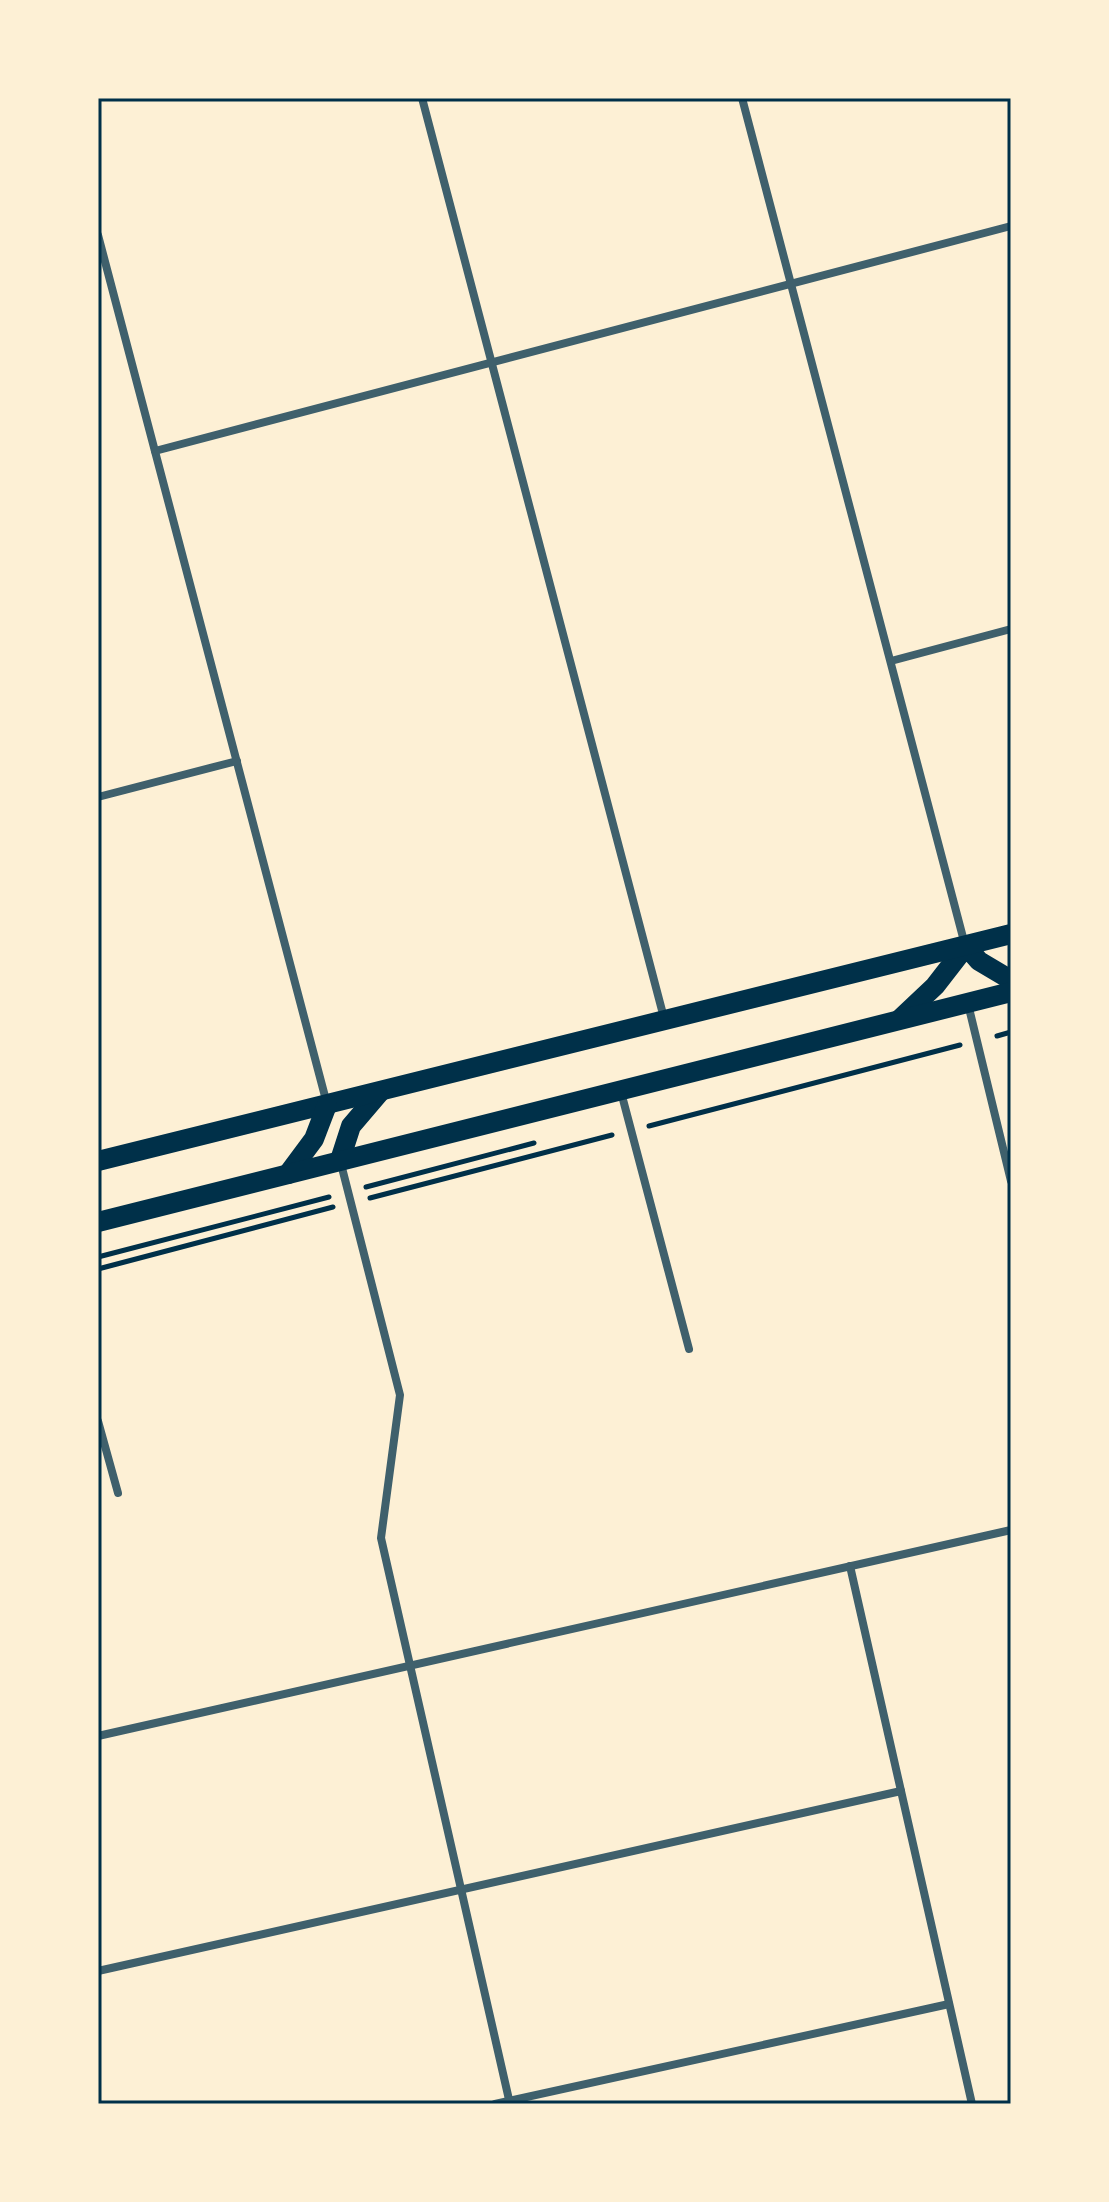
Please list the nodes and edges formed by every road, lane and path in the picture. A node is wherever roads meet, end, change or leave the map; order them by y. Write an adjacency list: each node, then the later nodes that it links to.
1 (422, 98): 6 (street)
2 (742, 98): 5 (street)
3 (1011, 226): 5 (street)
4 (98, 235): 7 (street)
5 (792, 284): 6 (street); 9 (street)
6 (492, 363): 7 (street); 17 (street)
7 (155, 451): 10 (street)
8 (1011, 629): 9 (street)
9 (891, 661): 13 (street)
10 (237, 761): 11 (street); 23 (street)
11 (98, 797)
12 (1011, 934): 13 (main road)
13 (966, 946): 14 (main road); 17 (main road); 18 (main road)
14 (1011, 980)
15 (1011, 992): 16 (main road)
16 (968, 1004): 18 (main road); 20 (street)
17 (665, 1021): 21 (main road)
18 (897, 1022): 22 (main road)
19 (1011, 1032): 20 (path)
20 (977, 1041): 24 (path); 28 (street)
21 (380, 1092): 23 (main road); 25 (main road)
22 (621, 1092): 24 (street); 25 (main road)
23 (327, 1105): 26 (main road); 27 (main road)
24 (631, 1130): 29 (path); 32 (street)
25 (340, 1160): 27 (main road); 29 (street)
26 (98, 1161)
27 (288, 1174): 30 (main road)
28 (1011, 1181)
29 (350, 1203): 31 (path); 37 (street)
30 (98, 1222)
31 (98, 1269)
32 (689, 1349)
33 (98, 1421): 34 (street)
34 (118, 1493)
35 (1011, 1530): 36 (street)
36 (850, 1566): 37 (street); 39 (street)
37 (410, 1665): 38 (street); 40 (street)
38 (98, 1736)
39 (901, 1791): 40 (street); 42 (street)
40 (461, 1890): 41 (street); 43 (street)
41 (98, 1971)
42 (949, 2004): 43 (street); 45 (street)
43 (509, 2102): 44 (street)
44 (495, 2104)
45 (972, 2104)

